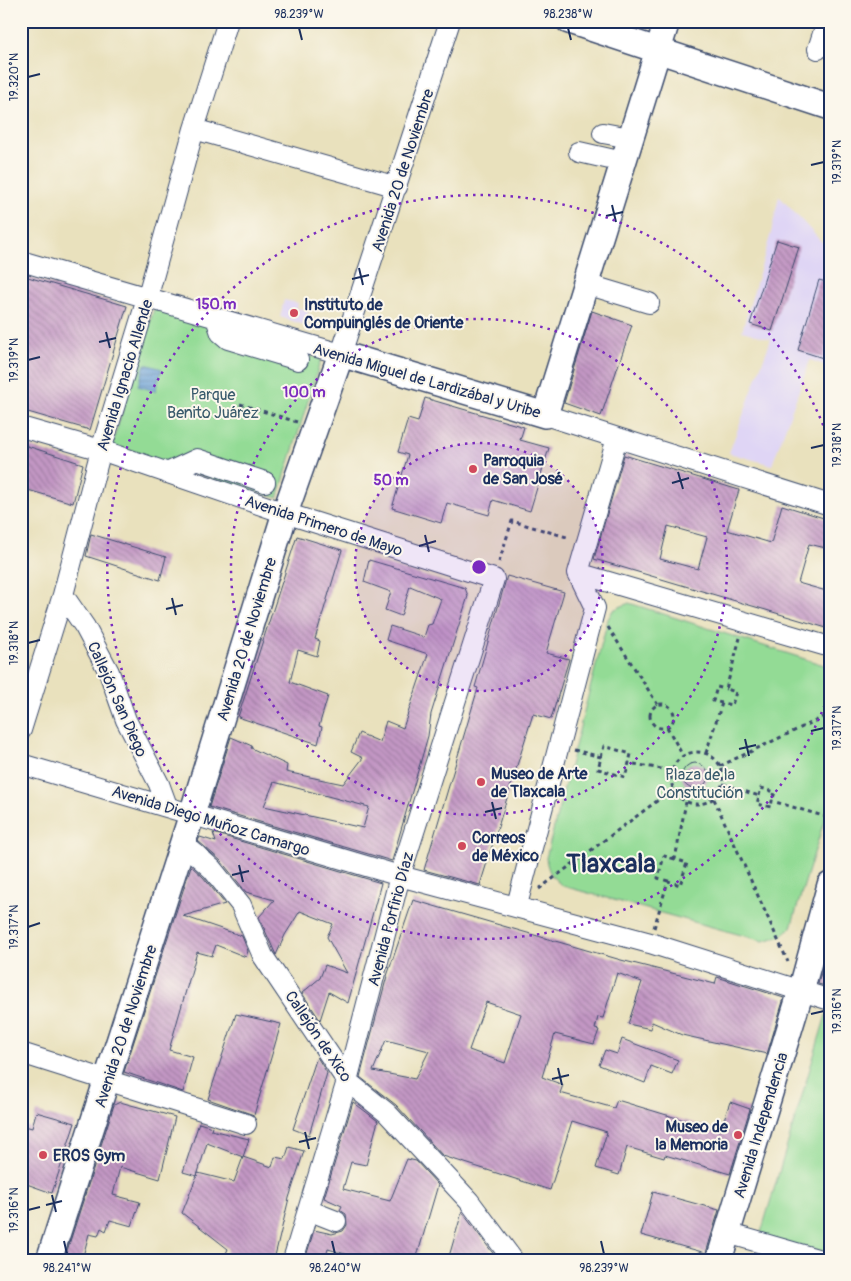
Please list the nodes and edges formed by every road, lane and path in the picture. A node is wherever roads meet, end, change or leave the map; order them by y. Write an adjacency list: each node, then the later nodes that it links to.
1 (228, 21): 9 (street, Avenida Ignacio Allende)
2 (450, 21): 14 (street, Avenida 20 de Noviembre)
3 (569, 21): 7 (main road)
4 (666, 21): 7 (main road)
5 (827, 21): 6 (street)
6 (818, 49)
7 (658, 51): 8 (main road); 11 (main road)
8 (830, 107)
9 (194, 129): 14 (street); 17 (street, Avenida Ignacio Allende)
10 (603, 133): 11 (street)
11 (630, 138): 13 (main road)
12 (579, 152): 13 (street)
13 (623, 162): 16 (main road)
14 (397, 187): 20 (street, Avenida 20 de Noviembre)
15 (21, 261): 17 (street, Avenida Miguel de Lardizábal y Uribe)
16 (586, 284): 18 (street); 23 (main road)
17 (148, 299): 19 (street, Avenida Miguel de Lardizábal y Uribe); 27 (street, Avenida Ignacio Allende)
18 (649, 303)
19 (216, 318): 20 (street, Avenida Miguel de Lardizábal y Uribe); 21 (street)
20 (341, 354): 23 (main road, Avenida Miguel de Lardizábal y Uribe); 25 (main road, Avenida 20 de Noviembre)
21 (298, 360)
22 (240, 404): 25 (path)
23 (545, 415): 26 (street, Avenida Miguel de Lardizábal y Uribe)
24 (21, 427): 27 (street, Avenida Primero de Mayo)
25 (315, 427): 31 (main road, Avenida 20 de Noviembre)
26 (617, 438): 30 (street, Avenida Miguel de Lardizábal y Uribe); 32 (street)
27 (101, 450): 28 (street, Avenida Primero de Mayo); 35 (street, Avenida Ignacio Allende)
28 (166, 474): 29 (street); 31 (street, Avenida Primero de Mayo)
29 (265, 482)
30 (830, 505)
31 (285, 513): 34 (street, Avenida Primero de Mayo); 60 (main road, Avenida 20 de Noviembre)
32 (587, 543): 33 (street); 34 (path)
33 (578, 573): 36 (street); 37 (street)
34 (494, 579): 64 (street, Avenida Porfirio Díaz)
35 (63, 595): 44 (street, Avenida Ignacio Allende); 59 (street, Callejón San Diego)
36 (595, 608): 41 (path); 45 (street)
37 (744, 622): 38 (street); 39 (path)
38 (830, 647)
39 (726, 689): 40 (path); 40 (path)
40 (722, 703): 46 (path)
41 (658, 705): 43 (path); 43 (path)
42 (830, 714): 51 (path)
43 (667, 726): 47 (path)
44 (21, 730)
45 (559, 746): 48 (path); 67 (street)
46 (706, 753): 47 (path); 51 (path)
47 (683, 756): 52 (path)
48 (601, 757): 49 (path); 49 (path)
49 (629, 763): 52 (path)
50 (21, 764): 59 (street, Avenida Diego Muñoz Camargo)
51 (720, 766): 53 (path)
52 (672, 771): 54 (path)
53 (723, 784): 55 (path); 56 (path)
54 (673, 789): 58 (path); 67 (path)
55 (759, 796): 57 (path); 57 (path)
56 (714, 798): 58 (path); 69 (path)
57 (772, 801): 61 (path)
58 (686, 802): 63 (path)
59 (167, 806): 60 (street, Avenida Diego Muñoz Camargo)
60 (192, 814): 62 (main road, Avenida 20 de Noviembre); 64 (street, Avenida Diego Muñoz Camargo)
61 (830, 818)
62 (183, 843): 72 (main road, Avenida 20 de Noviembre); 73 (street, Callejón de Xico)
63 (675, 859): 65 (path); 65 (path)
64 (400, 876): 67 (street); 73 (street, Avenida Porfirio Díaz)
65 (668, 881): 68 (path)
66 (830, 885): 69 (main road)
67 (516, 905): 68 (street)
68 (650, 943): 69 (street)
69 (801, 990): 70 (street); 77 (main road, Avenida Independencia)
70 (830, 1000)
71 (21, 1053): 72 (street)
72 (108, 1079): 74 (street); 78 (main road, Avenida 20 de Noviembre)
73 (347, 1081): 75 (street, Avenida Porfirio Díaz); 80 (street, Callejón de Xico)
74 (246, 1124)
75 (308, 1210): 76 (street); 79 (street, Avenida Porfirio Díaz)
76 (336, 1221)
77 (726, 1233): 81 (main road, Avenida Independencia); 82 (street)
78 (49, 1260)
79 (293, 1260)
80 (513, 1260)
81 (719, 1260)
82 (821, 1260)

